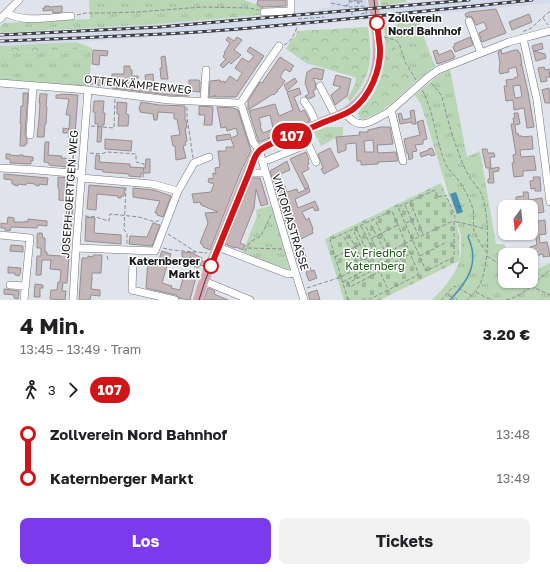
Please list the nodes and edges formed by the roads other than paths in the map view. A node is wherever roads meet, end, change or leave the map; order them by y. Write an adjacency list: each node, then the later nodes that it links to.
1 (20, 0): 5 (street)
2 (291, 0): 4 (street)
3 (359, 1): 22 (main road)
4 (264, 12)
5 (7, 13): 6 (street); 7 (street)
6 (71, 16)
7 (0, 20)
8 (469, 21): 12 (street)
9 (550, 30): 10 (street)
10 (523, 38): 12 (street); 39 (street)
11 (279, 46): 20 (street)
12 (481, 52): 21 (street)
13 (206, 70): 19 (street)
14 (0, 83): 15 (street, OTTENKÄMPERWEG)
15 (33, 86): 17 (street, OTTENKÄMPERWEG); 25 (street)
16 (320, 86): 22 (street)
17 (88, 90): 19 (street, OTTENKÄMPERWEG); 37 (street, JOSEPH-OERTGEN-WEG)
18 (304, 101): 23 (street)
19 (204, 102): 20 (street, OTTENKÄMPERWEG)
20 (240, 104): 28 (street, VIKTORIASTRASSE)
21 (391, 110): 22 (street); 32 (street)
22 (340, 115): 23 (main road)
23 (317, 125): 24 (main road)
24 (302, 130): 26 (main road); 27 (street)
25 (30, 135)
26 (278, 140): 28 (main road); 29 (street)
27 (307, 144): 29 (street); 33 (street)
28 (259, 150): 35 (main road); 36 (street, VIKTORIASTRASSE)
29 (283, 154): 31 (street)
30 (209, 157): 38 (street)
31 (268, 160)
32 (403, 161)
33 (315, 162)
34 (0, 168): 37 (street)
35 (247, 173): 36 (street); 42 (main road)
36 (265, 173): 44 (street, VIKTORIASTRASSE)
37 (82, 176): 38 (street); 41 (street, JOSEPH-OERTGEN-WEG)
38 (178, 190): 41 (street)
39 (550, 202)
40 (0, 235): 47 (street)
41 (76, 248): 49 (street, JOSEPH-OERTGEN-WEG)
42 (216, 251): 44 (street); 45 (main road)
43 (133, 262): 50 (street)
44 (295, 273): 53 (street, VIKTORIASTRASSE)
45 (204, 281): 51 (main road); 52 (street)
46 (10, 285): 47 (street)
47 (25, 286): 48 (street)
48 (24, 300)
49 (73, 300)
50 (175, 300)
51 (198, 300)
52 (250, 300)
53 (304, 300)

